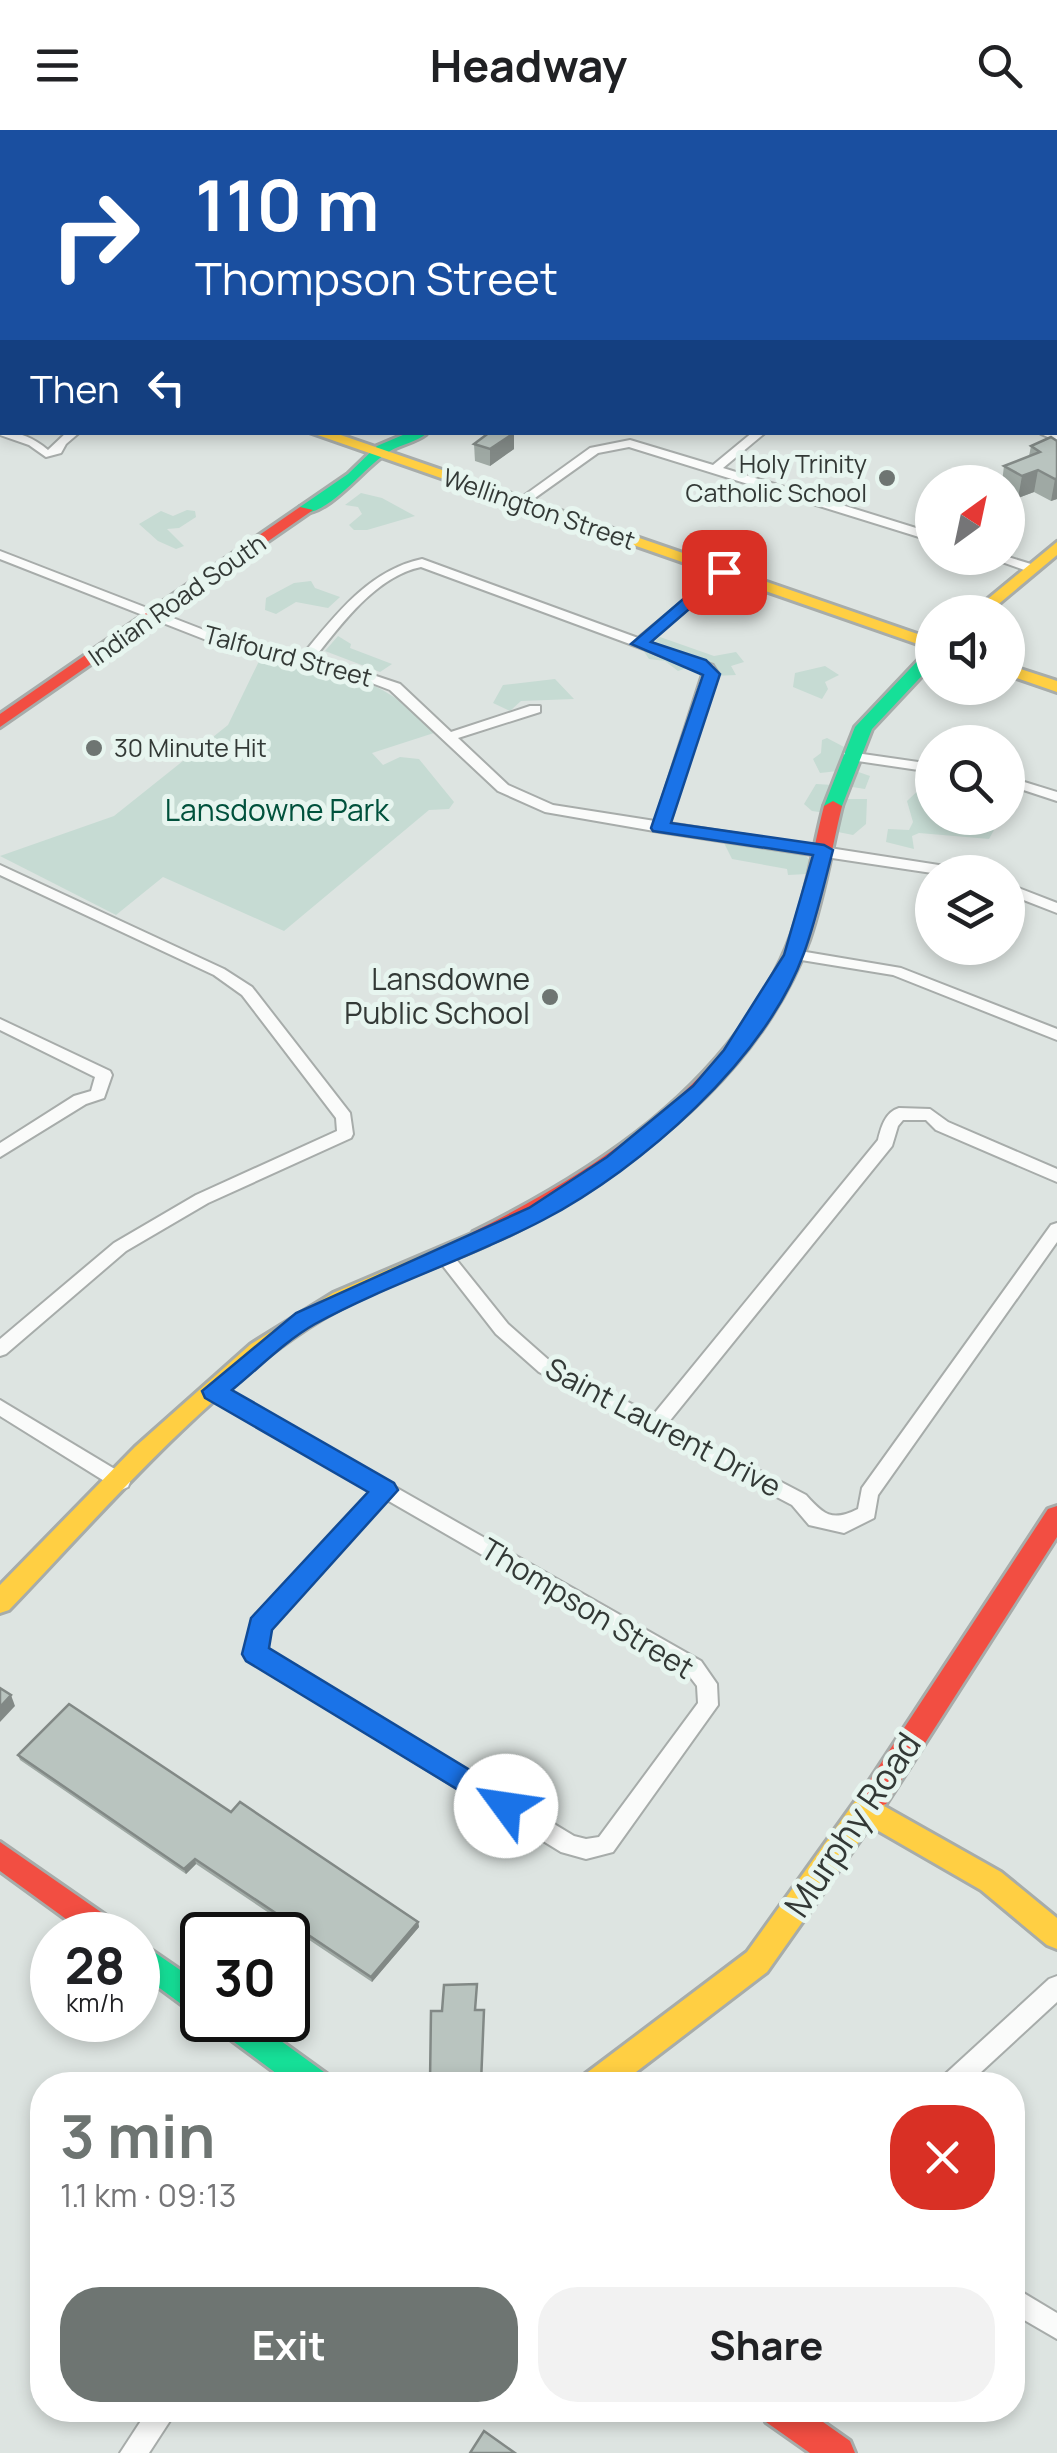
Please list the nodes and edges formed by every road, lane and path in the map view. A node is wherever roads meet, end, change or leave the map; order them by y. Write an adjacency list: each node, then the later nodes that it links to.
1 (10, 435): 2 (street)
2 (73, 435)
3 (325, 435): 6 (street, Wellington Street)
4 (420, 435): 6 (street, Indian Road South)
5 (757, 435): 7 (street)
6 (385, 456): 8 (street, Wellington Street); 16 (street, Indian Road South)
7 (717, 467): 8 (street); 9 (street)
8 (521, 502): 14 (street, Wellington Street)
9 (915, 531)
10 (1057, 547): 13 (street)
11 (0, 555): 16 (street, Talfourd Street)
12 (1025, 566): 13 (street)
13 (1030, 568): 15 (street)
14 (724, 572): 17 (street, Wellington Street); 18 (street)
15 (999, 595)
16 (154, 616): 19 (street, Talfourd Street); 24 (street, Indian Road South)
17 (915, 638)
18 (639, 644): 19 (street); 30 (street)
19 (306, 658): 25 (street, Talfourd Street)
20 (915, 674): 26 (street)
21 (1025, 676): 22 (street)
22 (1057, 688)
23 (534, 709): 25 (street)
24 (0, 722)
25 (452, 736): 30 (street, Talfourd Street)
26 (850, 756): 27 (street); 31 (street)
27 (915, 766)
28 (1025, 787): 29 (street)
29 (1057, 797)
30 (660, 828): 31 (street, Talfourd Street)
31 (824, 850): 32 (street, Talfourd Street); 36 (street)
32 (915, 865)
33 (2, 871): 43 (street)
34 (1025, 896): 35 (street)
35 (1057, 908)
36 (794, 955): 38 (street); 42 (street)
37 (0, 1024): 39 (street)
38 (1057, 1036)
39 (0, 1151)
40 (1057, 1176): 46 (street)
41 (1057, 1228): 46 (street, Saint Laurent Drive)
42 (446, 1257): 44 (street); 46 (street, Saint Laurent Drive)
43 (0, 1349)
44 (214, 1391): 47 (street); 48 (street, Thompson Street)
45 (0, 1407): 47 (street)
46 (655, 1425)
47 (122, 1482): 50 (street)
48 (386, 1490): 48 (street, Thompson Street)
49 (1057, 1516): 51 (street, Murphy Road)
50 (0, 1602)
51 (866, 1810): 54 (street); 58 (street, Murphy Road)
52 (0, 1854): 53 (street)
53 (79, 1912)
54 (1057, 1936)
55 (1057, 1987): 59 (street)
56 (258, 2042): 57 (street)
57 (299, 2072)
58 (615, 2072)
59 (964, 2072)
60 (1025, 2307): 61 (street)
61 (1057, 2328)
62 (155, 2422): 64 (street)
63 (795, 2422): 65 (street)
64 (133, 2453)
65 (838, 2453)

